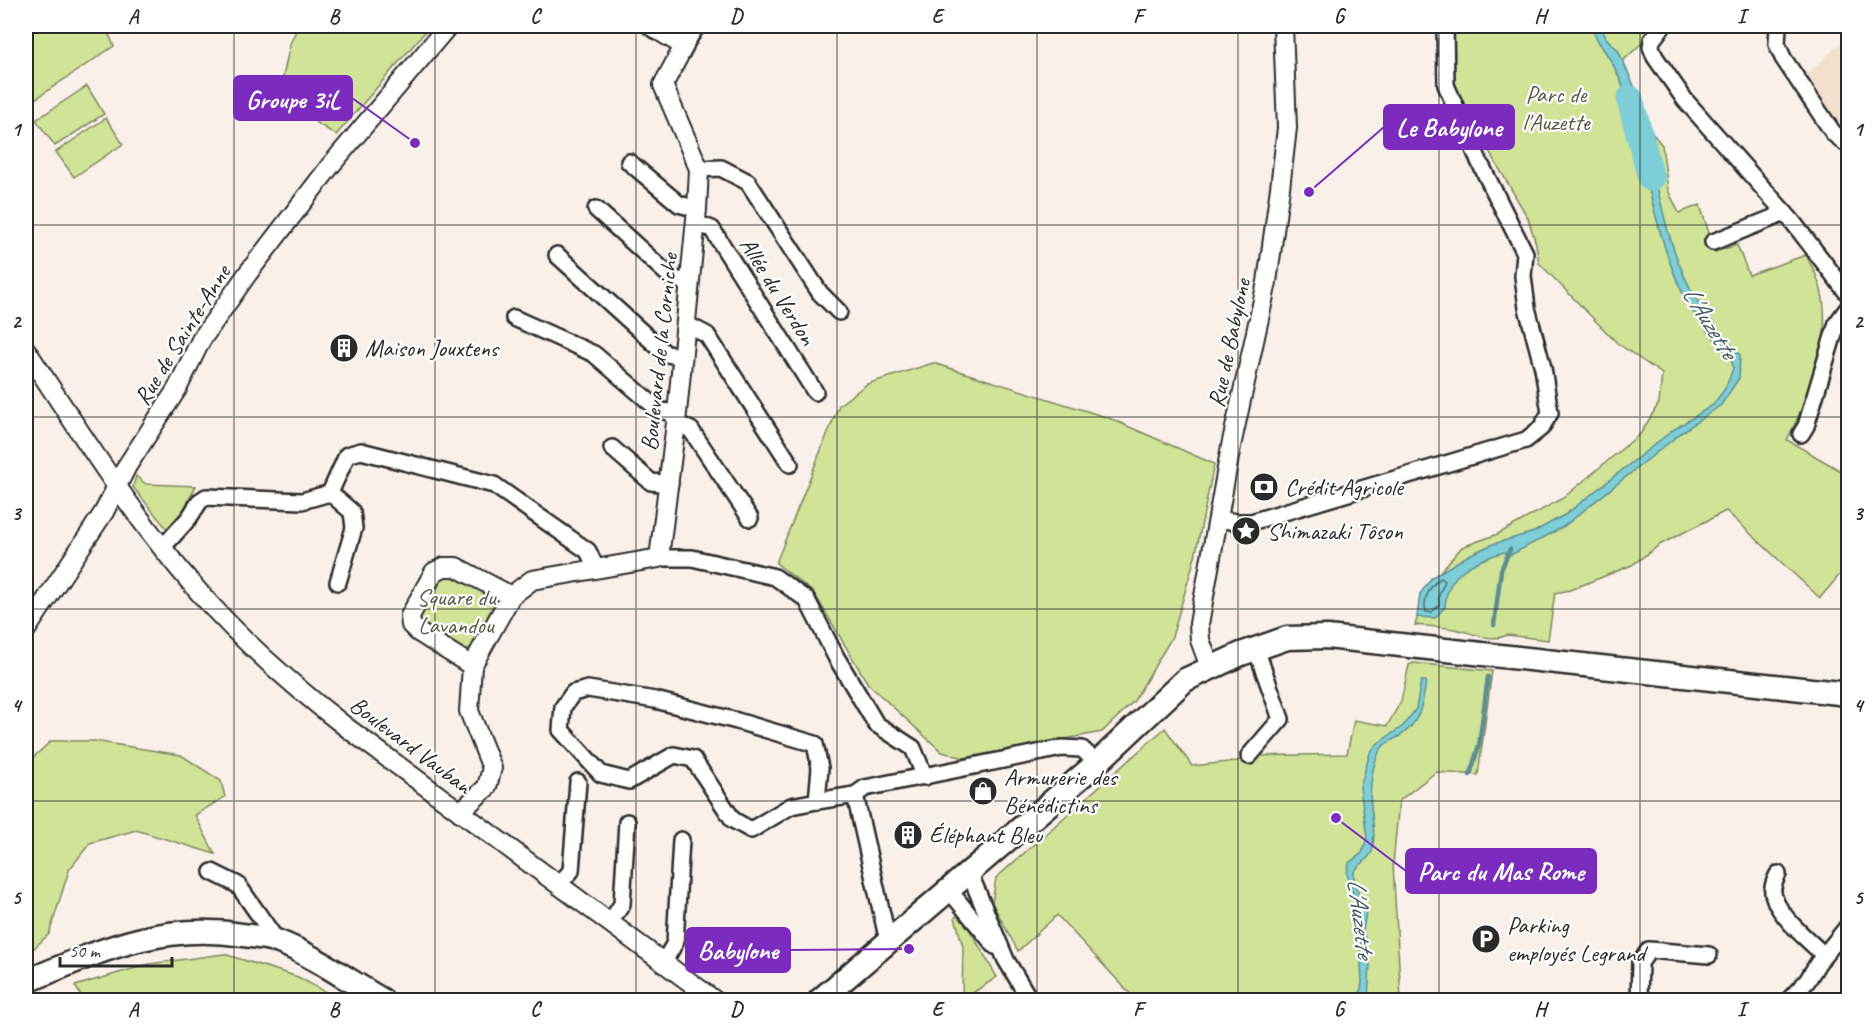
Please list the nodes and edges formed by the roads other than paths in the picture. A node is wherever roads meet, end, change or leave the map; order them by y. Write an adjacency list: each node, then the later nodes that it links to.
1 (448, 26): 31 (street, Rue de Sainte-Anne)
2 (651, 26): 8 (street)
3 (697, 26): 8 (street)
4 (1283, 26): 34 (street, Rue de Babylone)
5 (1445, 26): 34 (street)
6 (1663, 26): 13 (street)
7 (1778, 26): 9 (street)
8 (684, 46): 11 (street, Boulevard de la Corniche)
9 (1848, 145)
10 (628, 162): 14 (street, Allée du Verdon)
11 (699, 169): 14 (street, Boulevard de la Corniche); 20 (street)
12 (596, 209): 17 (street)
13 (1785, 213): 15 (street); 18 (street)
14 (697, 216): 17 (street, Boulevard de la Corniche); 25 (street, Allée du Verdon)
15 (1713, 242)
16 (557, 255): 24 (street)
17 (690, 282): 22 (street, Boulevard de la Corniche)
18 (1848, 294)
19 (1848, 308): 27 (street)
20 (839, 312)
21 (514, 318): 26 (street)
22 (686, 324): 24 (street, Boulevard de la Corniche); 29 (street)
23 (26, 350): 31 (street, Boulevard Vauban)
24 (682, 356): 26 (street, Boulevard de la Corniche)
25 (815, 392)
26 (676, 418): 30 (street, Boulevard de la Corniche); 33 (street)
27 (1801, 434)
28 (612, 448): 30 (street)
29 (790, 464)
30 (670, 484): 36 (street, Boulevard de la Corniche)
31 (117, 487): 35 (street, Boulevard Vauban); 40 (street, Rue de Sainte-Anne)
32 (330, 493): 35 (street); 37 (street); 38 (street)
33 (750, 518)
34 (1219, 519): 43 (street, Rue de Babylone)
35 (163, 547): 51 (street, Boulevard Vauban)
36 (659, 558): 37 (street); 47 (street)
37 (596, 568): 39 (street)
38 (338, 582)
39 (511, 596): 42 (street); 42 (street)
40 (26, 630)
41 (1256, 649): 43 (main road); 44 (main road); 45 (street)
42 (472, 666): 51 (street)
43 (1210, 667): 46 (main road)
44 (1848, 694)
45 (1249, 756)
46 (1097, 763): 47 (street); 55 (main road)
47 (925, 777): 49 (street)
48 (578, 782): 57 (street)
49 (855, 795): 50 (street); 62 (street)
50 (818, 801): 50 (street)
51 (460, 812): 57 (street, Boulevard Vauban)
52 (627, 822): 59 (street)
53 (681, 840): 66 (street)
54 (212, 872): 61 (street)
55 (969, 872): 58 (main road); 65 (street)
56 (1778, 874): 64 (street)
57 (558, 885): 59 (street, Boulevard Vauban)
58 (949, 890): 62 (main road); 65 (street)
59 (610, 923): 66 (street, Boulevard Vauban)
60 (1848, 926): 64 (street)
61 (277, 941): 67 (main road); 68 (main road)
62 (888, 941): 70 (main road)
63 (1709, 955): 72 (street)
64 (1824, 956): 73 (street)
65 (1006, 960): 71 (street)
66 (663, 963): 69 (street, Boulevard Vauban)
67 (26, 980)
68 (382, 1000)
69 (714, 1000)
70 (820, 1000)
71 (1030, 1000)
72 (1639, 1000)
73 (1789, 1000)

